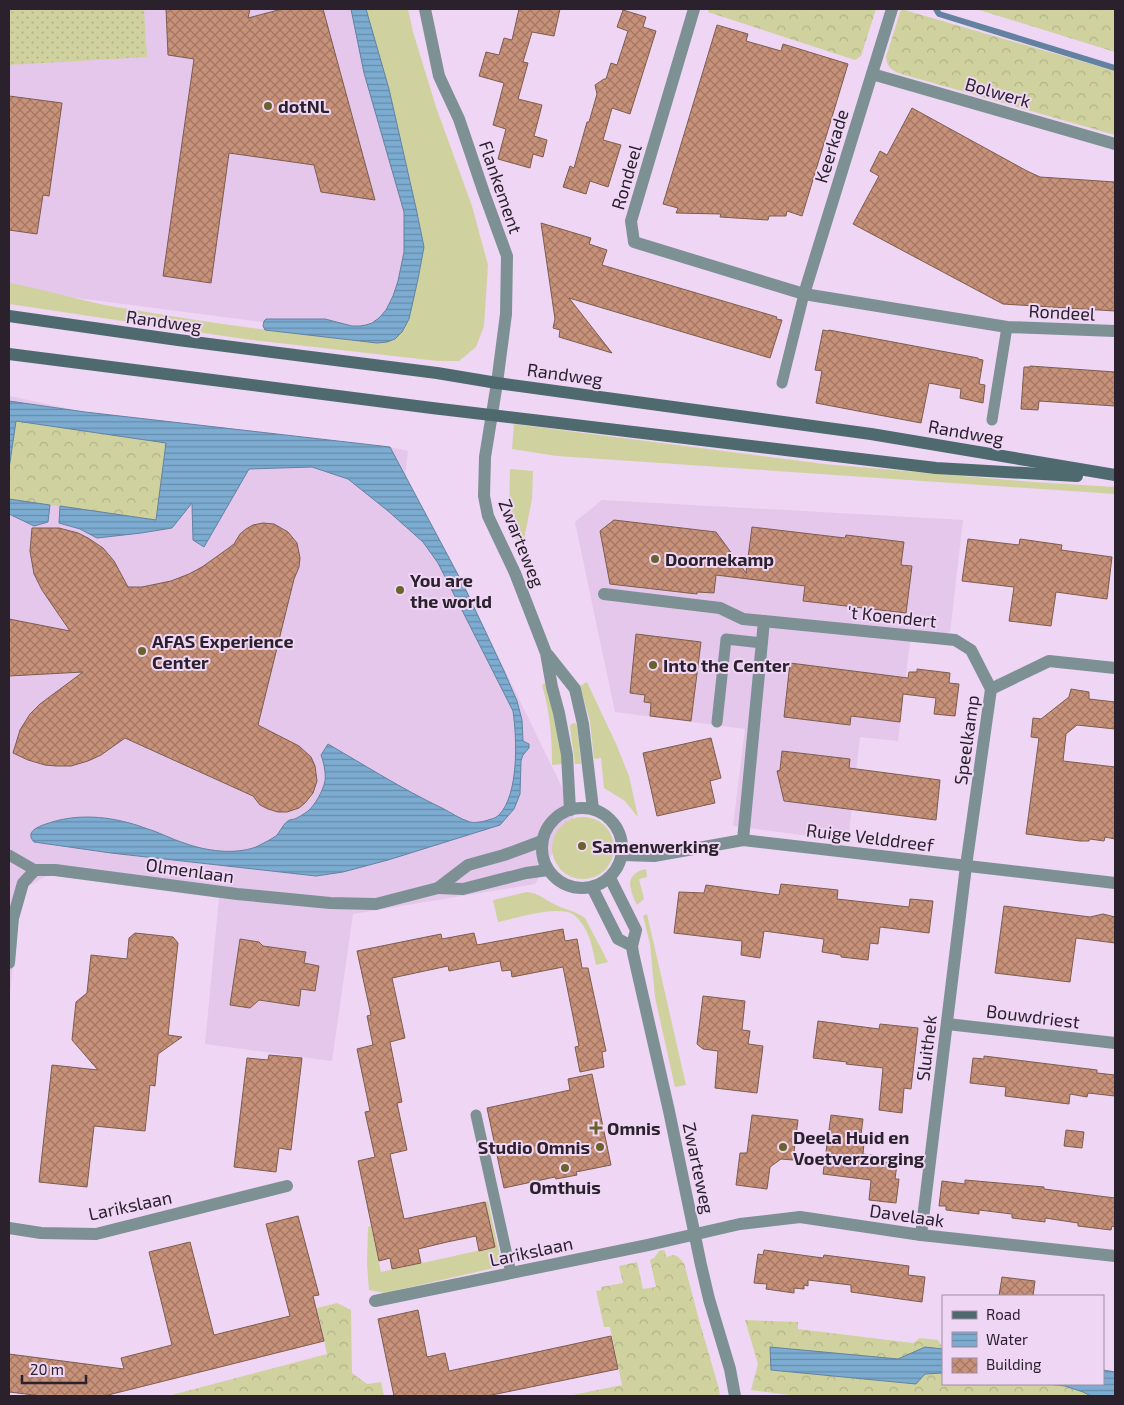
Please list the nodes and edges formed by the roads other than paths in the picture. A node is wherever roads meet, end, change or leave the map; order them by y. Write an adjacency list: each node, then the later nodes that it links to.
1 (424, 9): 11 (street, Flankement)
2 (694, 9): 6 (street, Rondeel)
3 (892, 9): 4 (street, Keerkade)
4 (872, 74): 5 (street, Bolwerk); 6 (street, Keerkade)
5 (1115, 144)
6 (804, 294): 8 (street, Rondeel); 12 (lane)
7 (9, 316): 11 (main road, Randweg)
8 (1007, 326): 9 (street, Rondeel); 14 (lane, Rondeel)
9 (1115, 331)
10 (9, 354): 13 (main road, Randweg)
11 (497, 383): 13 (street, Zwarteweg); 15 (main road, Randweg)
12 (782, 384)
13 (492, 415): 15 (main road, Randweg); 19 (street, Zwarteweg)
14 (992, 420)
15 (1115, 476)
16 (604, 594): 17 (street, 't Koendert)
17 (764, 621): 18 (street); 21 (street, 't Koendert)
18 (762, 643): 22 (lane); 25 (street)
19 (546, 653): 23 (street, Zwarteweg); 24 (street, Zwarteweg)
20 (1115, 668): 21 (street, Speelkamp)
21 (991, 689): 29 (street, Speelkamp)
22 (717, 722)
23 (593, 809): 24 (street); 28 (street)
24 (570, 810): 26 (street)
25 (743, 840): 28 (street, Ruige Velddreef); 29 (street, Ruige Velddreef)
26 (542, 841): 31 (street); 34 (street, Olmenlaan)
27 (9, 855): 30 (lane)
28 (622, 855): 32 (street)
29 (966, 866): 33 (street, Ruige Velddreef); 39 (street, Sluithek)
30 (35, 870): 34 (street, Olmenlaan); 36 (street)
31 (548, 870): 34 (street, Olmenlaan); 35 (street)
32 (610, 878): 35 (street); 37 (street, Zwarteweg)
33 (1115, 884)
34 (438, 888)
35 (592, 888): 37 (street)
36 (11, 918): 38 (street)
37 (632, 946): 44 (street, Zwarteweg)
38 (9, 963)
39 (947, 1024): 40 (street, Bouwdriest); 45 (street, Sluithek)
40 (1115, 1044)
41 (476, 1116): 47 (lane)
42 (287, 1186): 43 (street, Larikslaan)
43 (9, 1228)
44 (694, 1234): 45 (street, Davelaak); 47 (street, Larikslaan); 49 (street, Zwarteweg)
45 (921, 1235): 46 (street, Davelaak)
46 (1115, 1256)
47 (511, 1273): 48 (street, Larikslaan)
48 (375, 1301)
49 (736, 1396)

